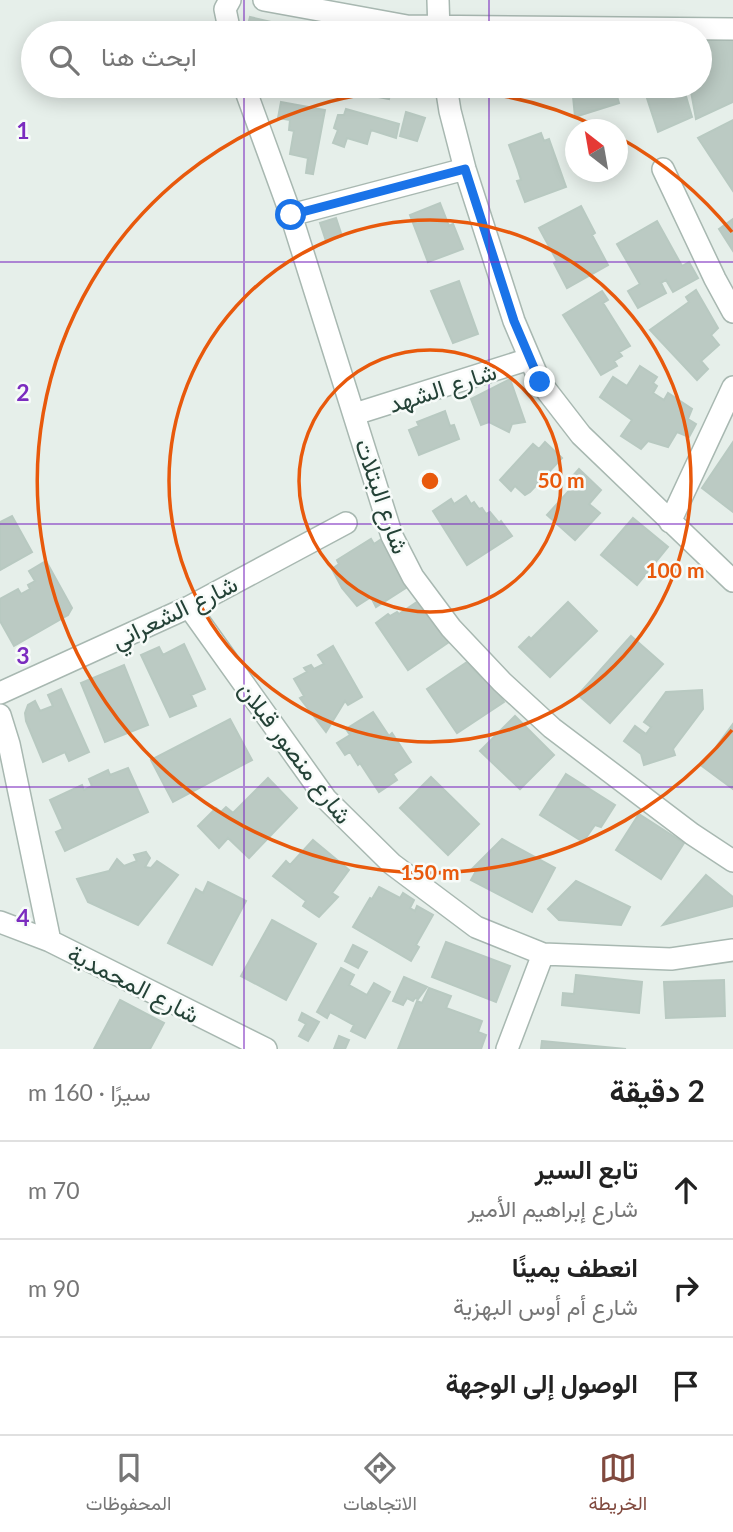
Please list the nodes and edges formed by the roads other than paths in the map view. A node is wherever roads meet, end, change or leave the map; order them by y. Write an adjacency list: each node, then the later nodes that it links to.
1 (264, 0): 5 (street)
2 (438, 0): 6 (street)
3 (229, 1): 4 (street)
4 (228, 21)
5 (380, 21)
6 (439, 21)
7 (712, 29): 8 (street)
8 (733, 29)
9 (248, 98): 13 (street, شارع البتلات)
10 (448, 98): 11 (street)
11 (465, 169): 13 (street); 15 (street)
12 (663, 169): 14 (street)
13 (291, 215): 17 (street, شارع البتلات)
14 (733, 312)
15 (529, 359): 17 (street, شارع الشهد); 19 (street)
16 (733, 387): 19 (street)
17 (355, 414): 24 (street, شارع البتلات)
18 (346, 523): 21 (street, شارع الشعراني)
19 (670, 523): 20 (street)
20 (733, 581)
21 (189, 607): 22 (street, شارع الشعراني); 28 (street, شارع منصور قبلان)
22 (0, 694)
23 (0, 715): 26 (street)
24 (733, 861)
25 (0, 922): 26 (street, شارع المحمدية)
26 (50, 941): 29 (street, شارع المحمدية)
27 (733, 950): 28 (street, شارع منصور قبلان)
28 (543, 954): 30 (street)
29 (266, 1049)
30 (507, 1049)

